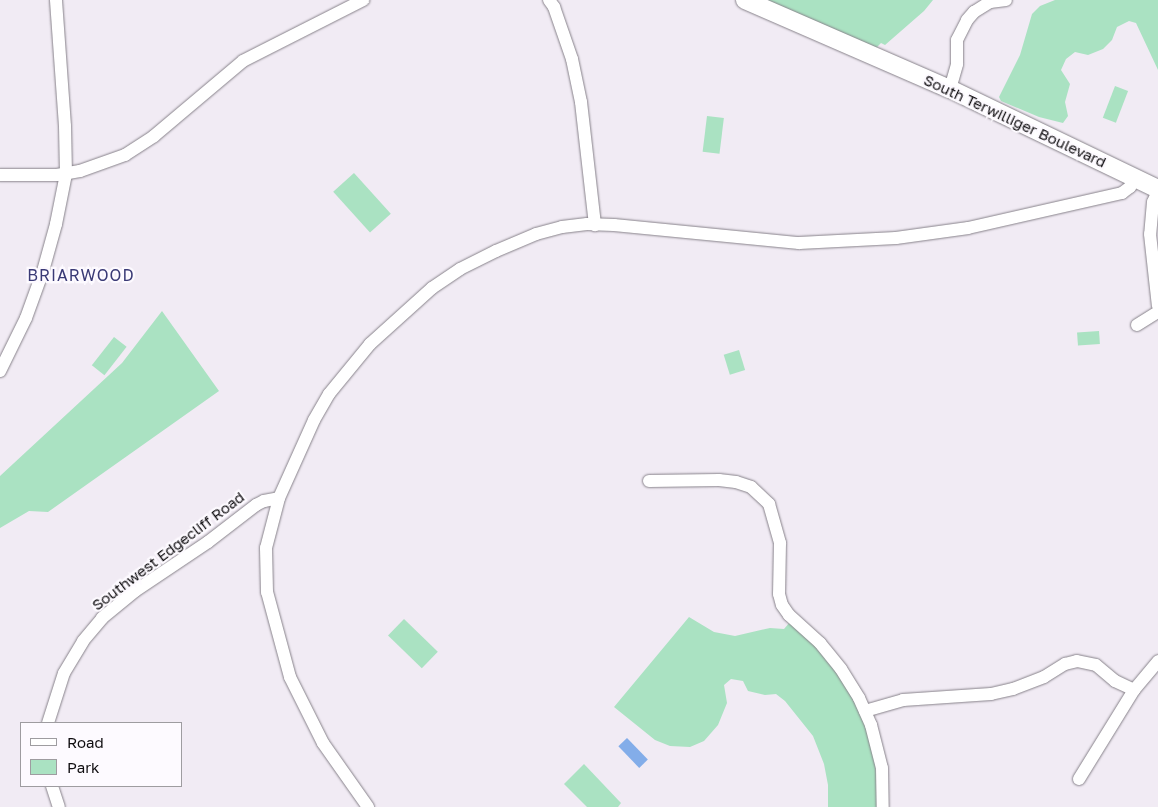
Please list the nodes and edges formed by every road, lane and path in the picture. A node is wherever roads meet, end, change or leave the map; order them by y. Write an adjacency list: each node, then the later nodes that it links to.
1 (56, 0): 7 (street)
2 (363, 0): 7 (street)
3 (549, 0): 11 (street)
4 (744, 0): 6 (main road, South Terwilliger Boulevard)
5 (1006, 0): 6 (street)
6 (950, 89): 9 (main road, South Terwilliger Boulevard)
7 (66, 174): 8 (street); 15 (street)
8 (0, 175)
9 (1135, 178): 10 (main road, South Terwilliger Boulevard); 11 (street)
10 (1158, 190): 12 (street)
11 (595, 225): 17 (street)
12 (1158, 306)
13 (1158, 312): 14 (street)
14 (1137, 325)
15 (0, 371)
16 (649, 481): 20 (street)
17 (279, 498): 21 (street, Southwest Edgecliff Road); 25 (street)
18 (1158, 661): 19 (street)
19 (1134, 690): 20 (street); 22 (street)
20 (865, 711): 26 (street)
21 (48, 722)
22 (1079, 779)
23 (52, 787): 24 (street)
24 (59, 807)
25 (368, 807)
26 (883, 807)

